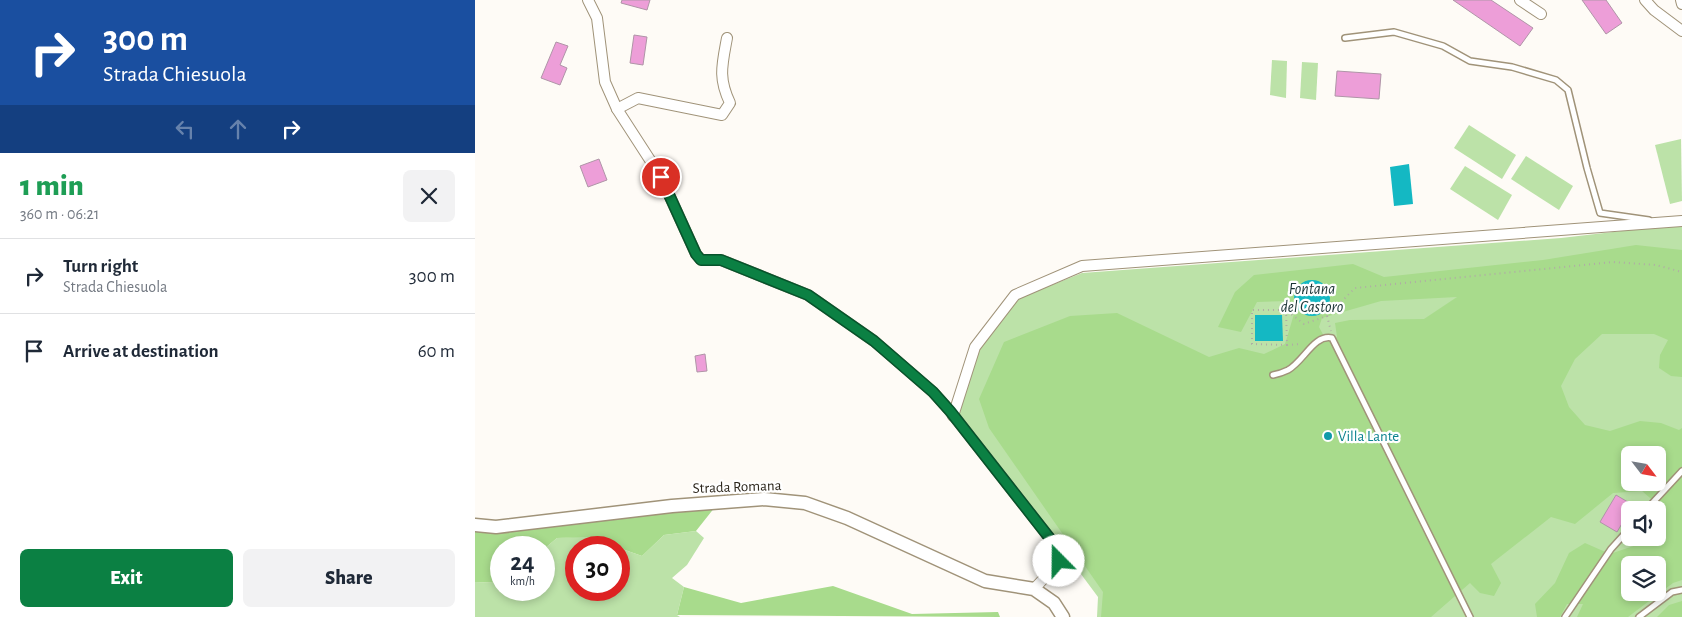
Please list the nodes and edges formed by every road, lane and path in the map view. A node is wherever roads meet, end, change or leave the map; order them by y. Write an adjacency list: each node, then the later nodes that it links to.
1 (588, 0): 10 (street)
2 (1519, 0): 6 (street)
3 (1645, 0): 7 (street)
4 (1681, 0): 5 (street)
5 (1682, 4)
6 (1541, 14)
7 (1682, 31)
8 (727, 38): 10 (street)
9 (1345, 38): 12 (lane)
10 (617, 109): 20 (street)
11 (1682, 221): 12 (street)
12 (1671, 223): 20 (street)
13 (1682, 272): 15 (path)
14 (1286, 310): 15 (path); 18 (path); 18 (path)
15 (1327, 316): 16 (path)
16 (1332, 338): 17 (lane); 28 (lane)
17 (1316, 341): 18 (path); 19 (lane)
18 (1287, 345)
19 (1273, 375)
20 (953, 416): 25 (street)
21 (1682, 472): 22 (lane)
22 (1655, 501)
23 (475, 525): 25 (street, Strada Romana)
24 (1621, 538): 29 (lane)
25 (1034, 589): 27 (street, Strada Romana)
26 (1682, 590): 30 (lane)
27 (1063, 617)
28 (1470, 617)
29 (1565, 617)
30 (1639, 617)

